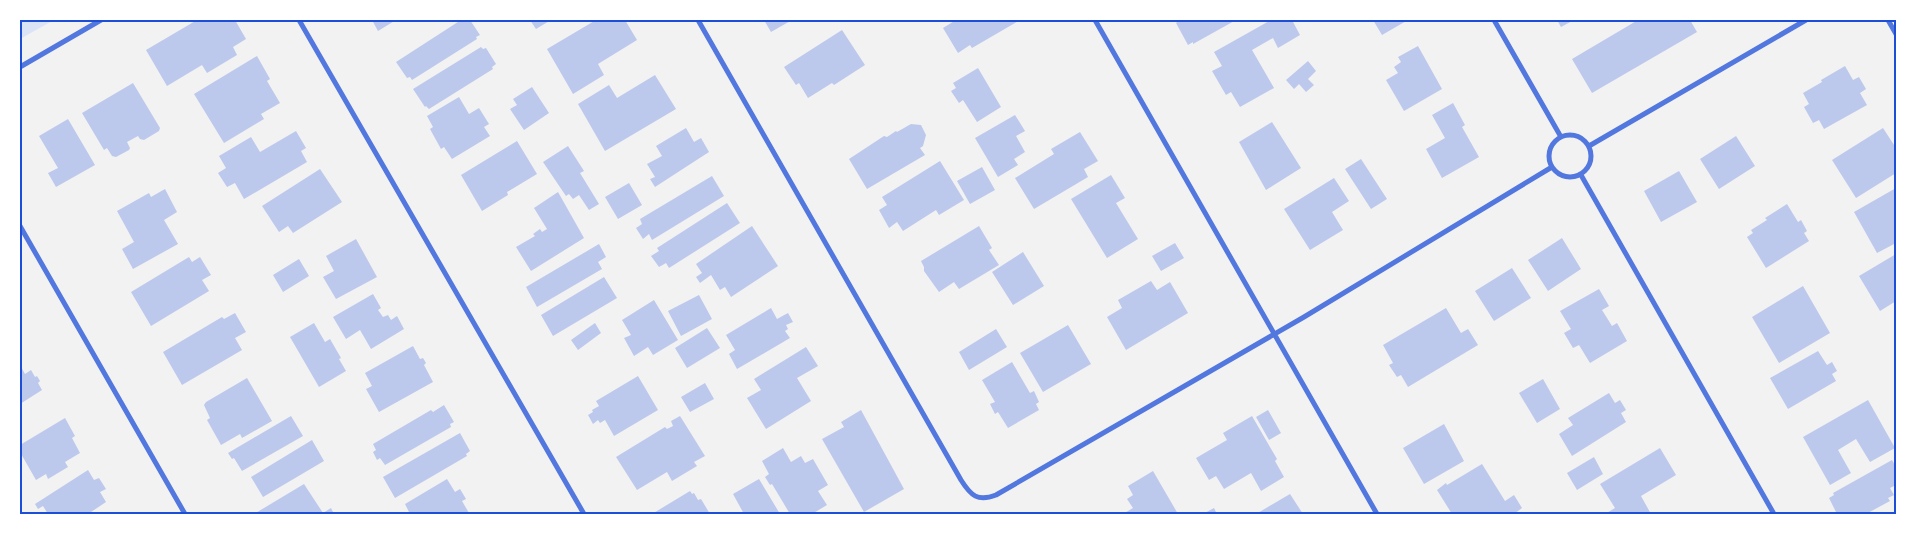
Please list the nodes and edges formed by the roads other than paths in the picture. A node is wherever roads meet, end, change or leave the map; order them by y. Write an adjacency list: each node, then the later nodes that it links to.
1 (101, 20): 9 (street)
2 (299, 20): 17 (street)
3 (698, 20): 15 (street)
4 (1095, 20): 15 (street)
5 (1494, 20): 10 (street)
6 (1806, 20): 11 (street)
7 (1888, 20): 8 (street)
8 (1896, 34)
9 (20, 67)
10 (1561, 136): 11 (street); 12 (street)
11 (1589, 146): 13 (street)
12 (1552, 167): 13 (street); 15 (street)
13 (1581, 174): 19 (street)
14 (20, 226): 16 (street)
15 (1275, 334): 18 (street)
16 (185, 514)
17 (584, 514)
18 (1378, 514)
19 (1774, 514)

